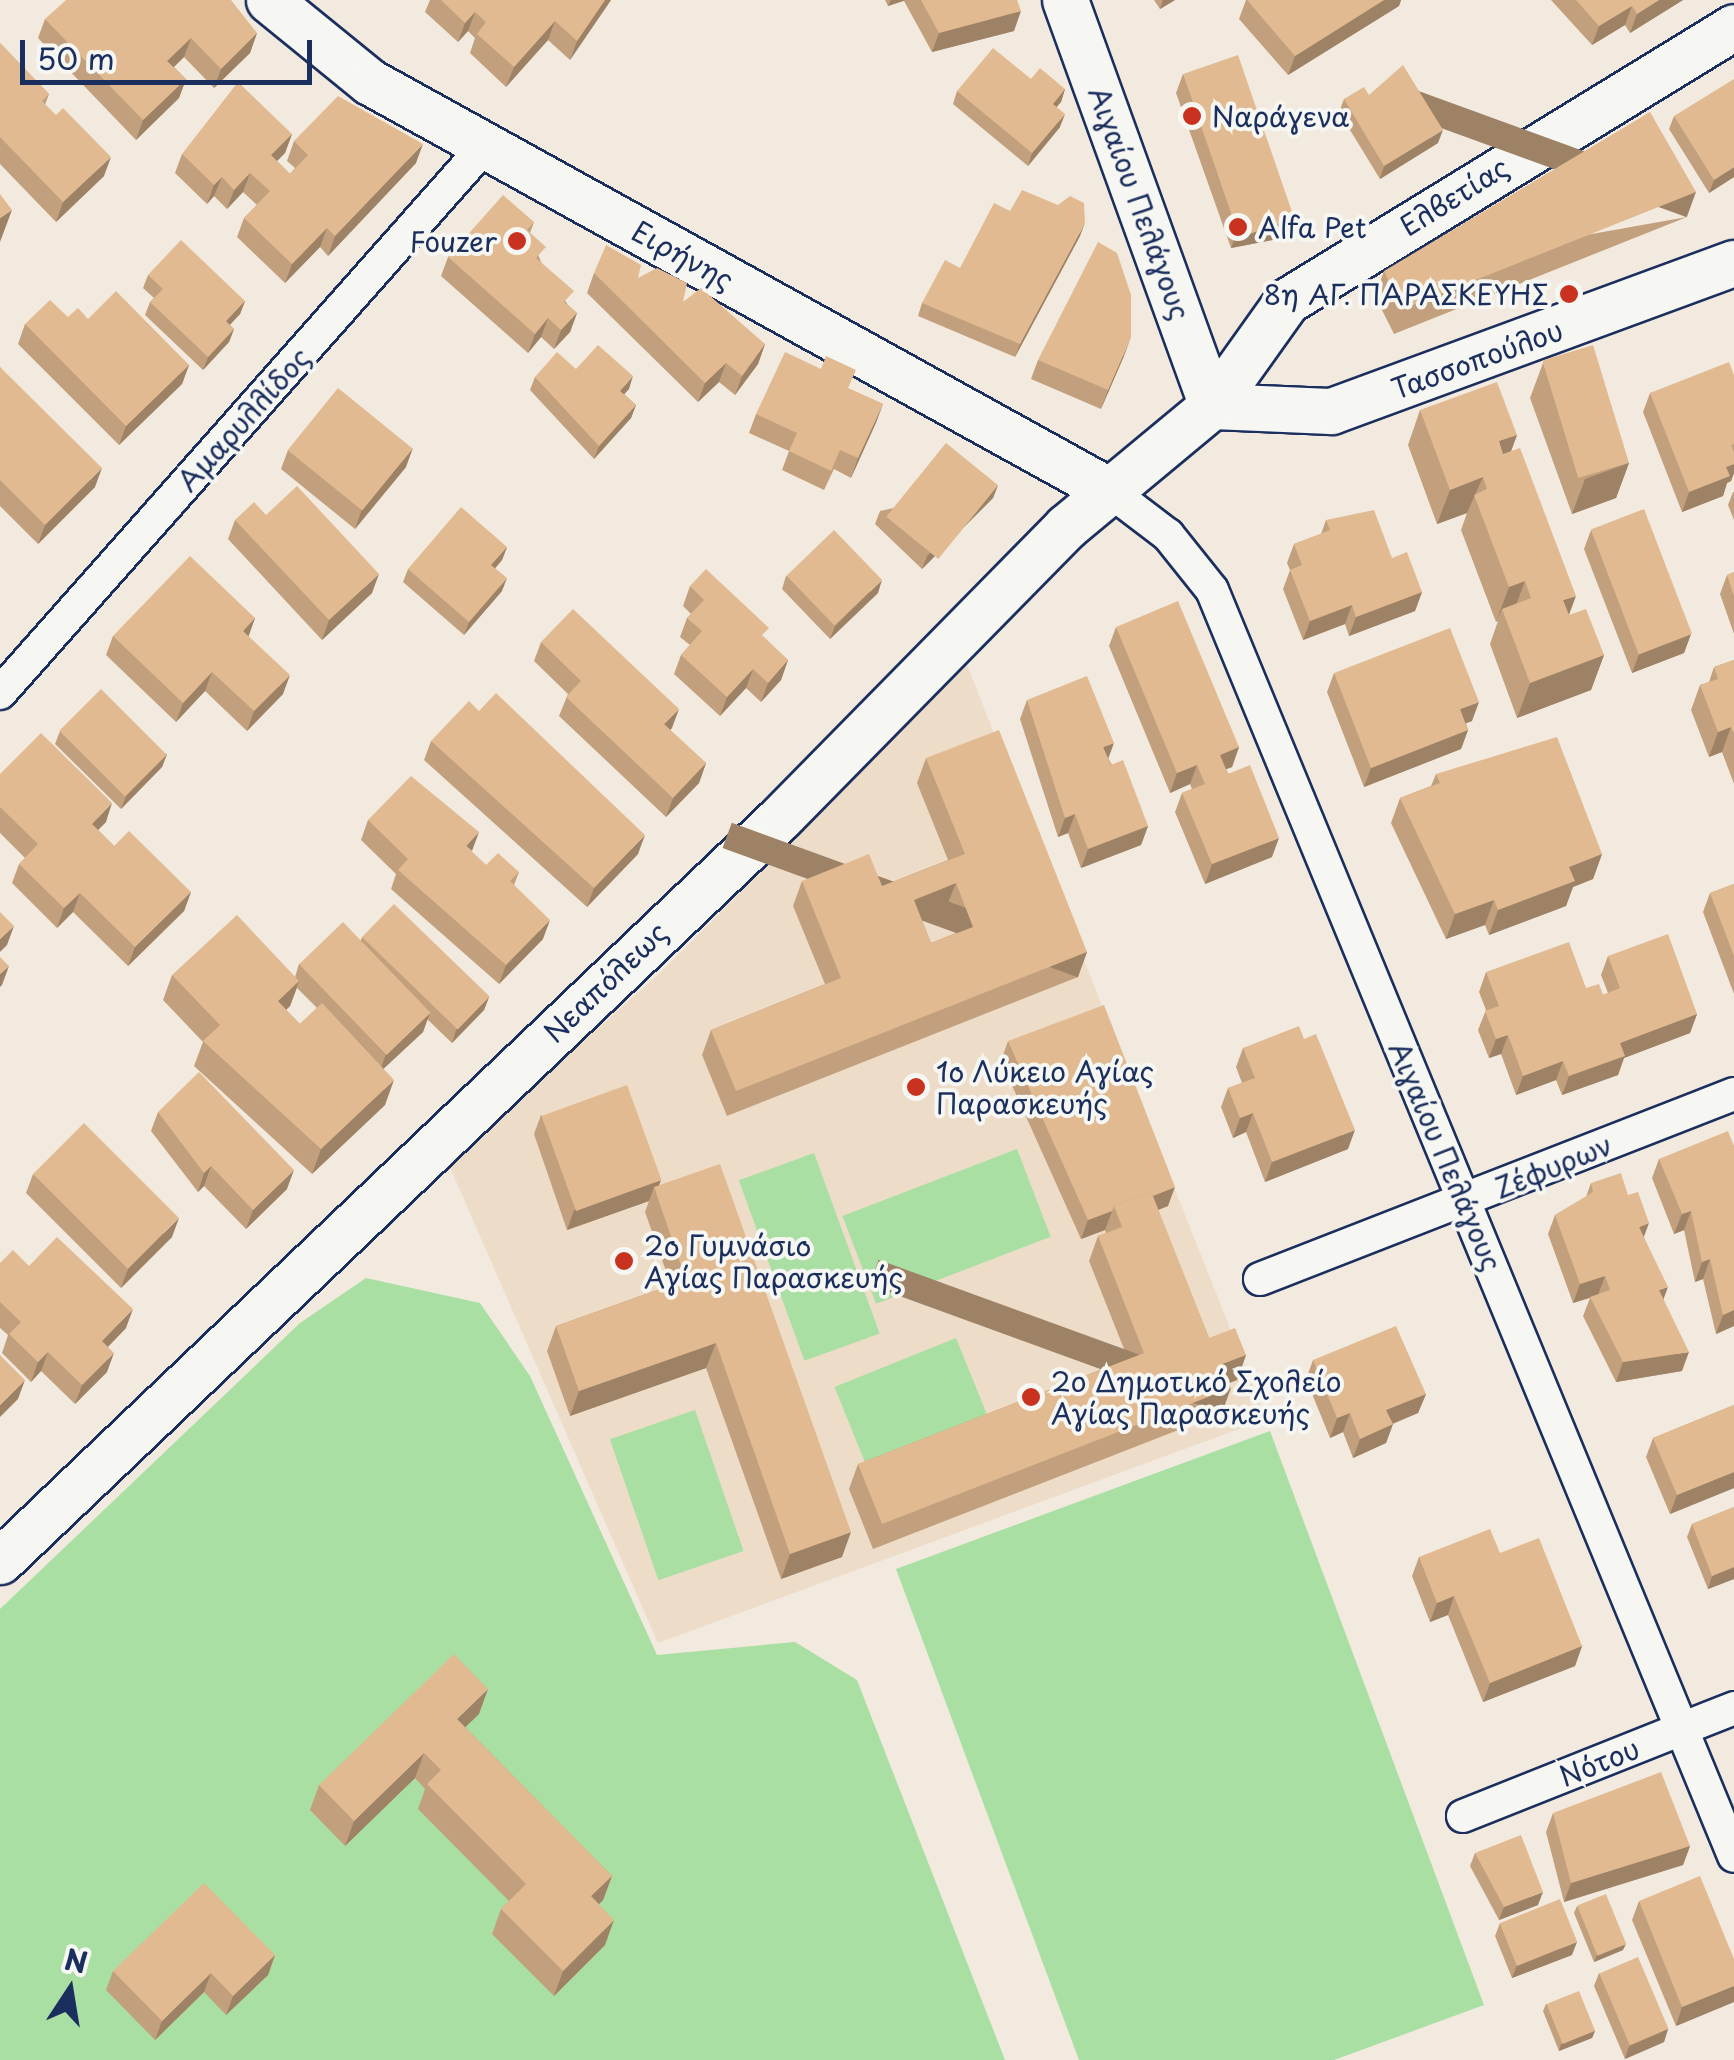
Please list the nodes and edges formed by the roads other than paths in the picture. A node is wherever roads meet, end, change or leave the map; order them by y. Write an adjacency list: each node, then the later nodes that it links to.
1 (269, 0): 4 (street, Ειρήνης)
2 (1065, 0): 6 (street, Αιγαίου Πελάγους)
3 (1734, 27): 6 (street, Ελβετίας)
4 (485, 146): 7 (street, Ειρήνης); 8 (street, Αμαρυλλίδος)
5 (1734, 264): 6 (street, Τασσοπούλου)
6 (1212, 406): 7 (street, Νεαπόλεως)
7 (1110, 491): 10 (street, Αιγαίου Πελάγους); 12 (street, Νεαπόλεως)
8 (0, 693)
9 (1734, 1094): 10 (street, Ζέφυρων)
10 (1464, 1201): 11 (street, Ζέφυρων); 14 (street, Αιγαίου Πελάγους)
11 (1260, 1279)
12 (0, 1560)
13 (1734, 1708): 14 (street, Νότου)
14 (1682, 1729): 15 (street, Νότου); 16 (street, Αιγαίου Πελάγους)
15 (1463, 1816)
16 (1734, 1856)

